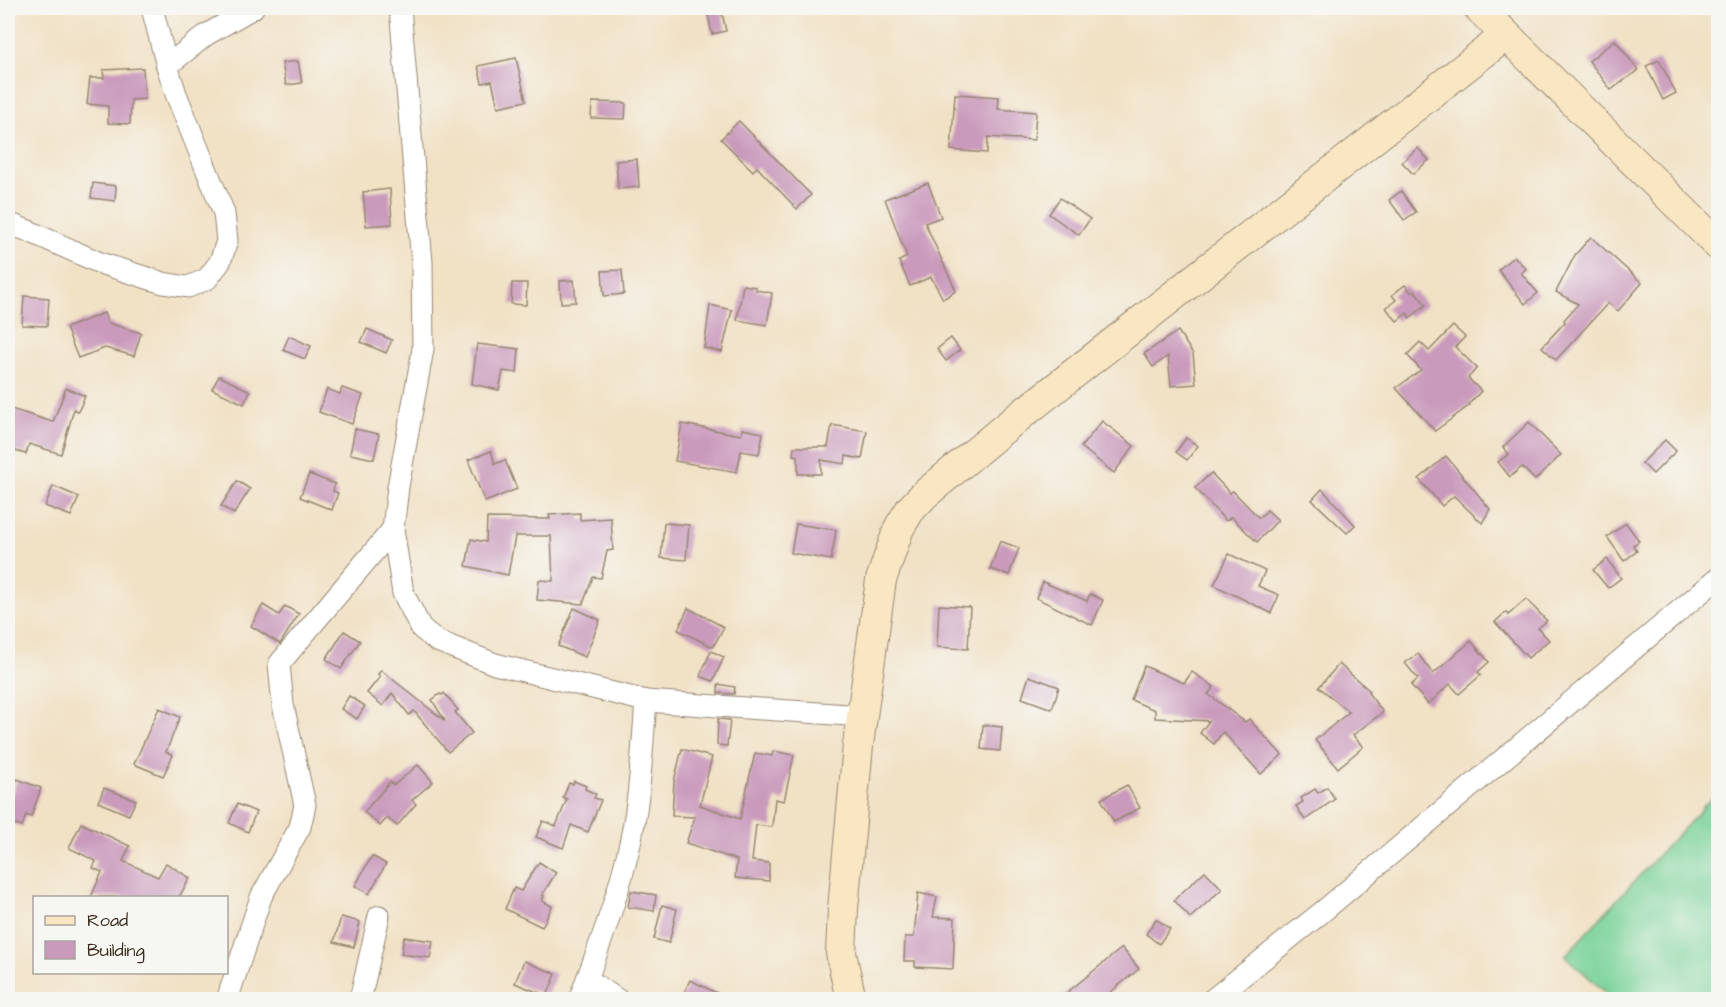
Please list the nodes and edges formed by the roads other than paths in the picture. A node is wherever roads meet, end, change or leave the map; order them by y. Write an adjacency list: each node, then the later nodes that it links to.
1 (152, 8): 6 (street)
2 (254, 8): 6 (street)
3 (400, 8): 9 (street)
4 (1479, 8): 5 (street)
5 (1505, 36): 8 (street); 12 (street)
6 (167, 66): 7 (street)
7 (8, 223)
8 (1719, 245)
9 (393, 529): 11 (street); 15 (street)
10 (1719, 578): 20 (street)
11 (646, 701): 12 (street); 14 (street)
12 (862, 716): 19 (street)
13 (379, 916): 16 (street)
14 (587, 979): 17 (street); 18 (street)
15 (227, 999)
16 (360, 999)
17 (579, 999)
18 (618, 999)
19 (851, 999)
20 (1212, 999)

